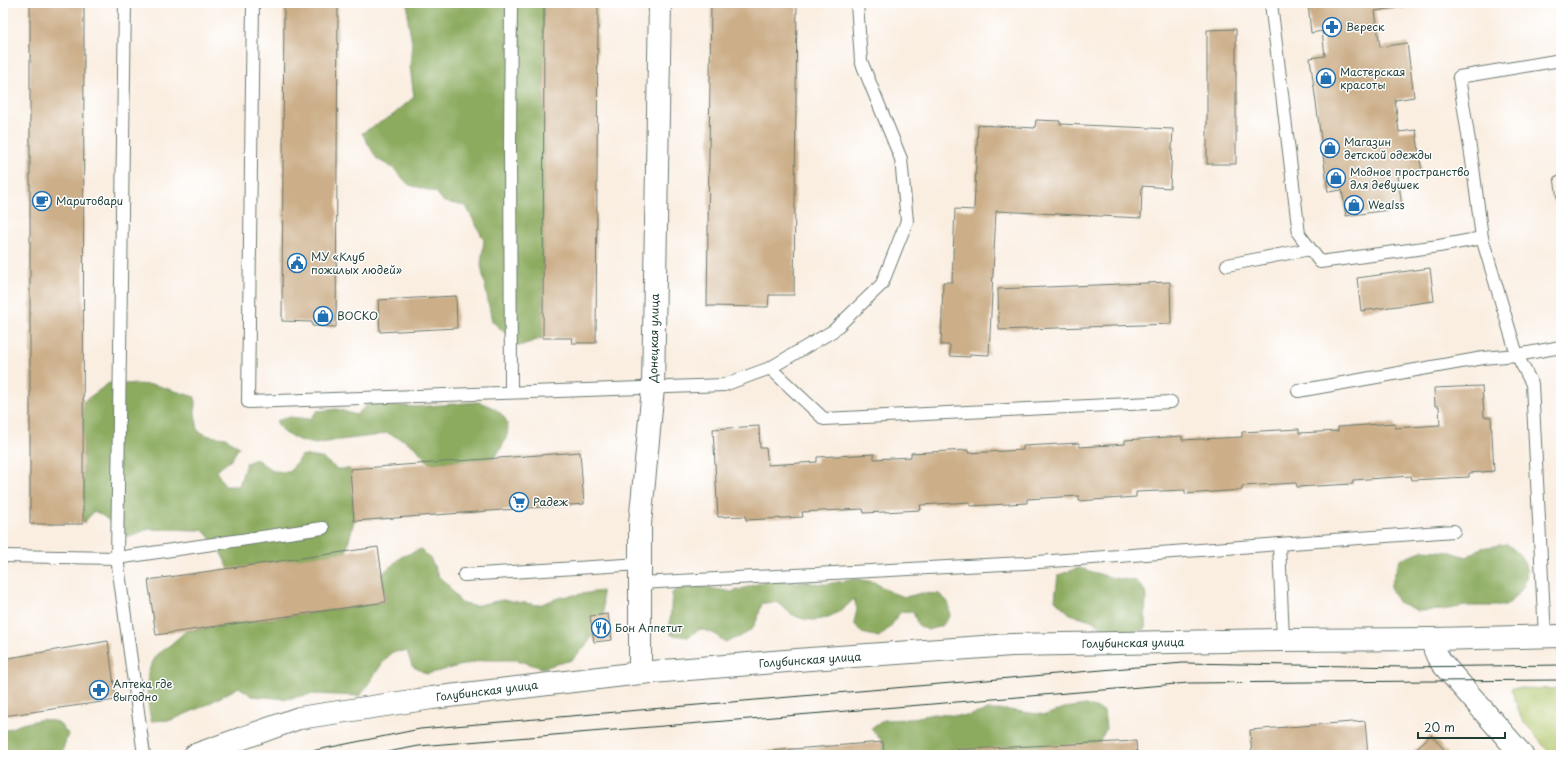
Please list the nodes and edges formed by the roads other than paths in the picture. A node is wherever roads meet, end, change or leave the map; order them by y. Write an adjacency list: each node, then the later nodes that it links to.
1 (125, 3): 22 (lane)
2 (253, 3): 16 (lane)
3 (511, 3): 16 (lane)
4 (660, 3): 14 (main road, Донецкая улица)
5 (857, 3): 13 (lane)
6 (1271, 3): 9 (lane)
7 (1561, 60): 8 (lane)
8 (1482, 238): 9 (lane); 12 (lane)
9 (1310, 249): 10 (lane)
10 (1227, 266)
11 (1561, 348): 12 (lane)
12 (1517, 355): 15 (lane); 25 (lane)
13 (770, 368): 14 (lane); 17 (lane)
14 (653, 388): 16 (lane); 23 (main road, Донецкая улица)
15 (1298, 391)
16 (511, 392)
17 (1171, 402)
18 (323, 528): 22 (lane)
19 (1454, 531): 20 (lane)
20 (1279, 544): 23 (lane); 27 (lane)
21 (3, 556): 22 (lane)
22 (117, 558): 29 (lane)
23 (640, 573): 24 (lane); 28 (main road, Донецкая улица)
24 (464, 575)
25 (1553, 636): 26 (main road, Голубинская улица)
26 (1433, 639): 27 (main road, Голубинская улица); 31 (main road)
27 (1283, 640): 28 (main road, Голубинская улица)
28 (640, 673): 30 (main road, Голубинская улица)
29 (144, 755)
30 (195, 755)
31 (1522, 755)

